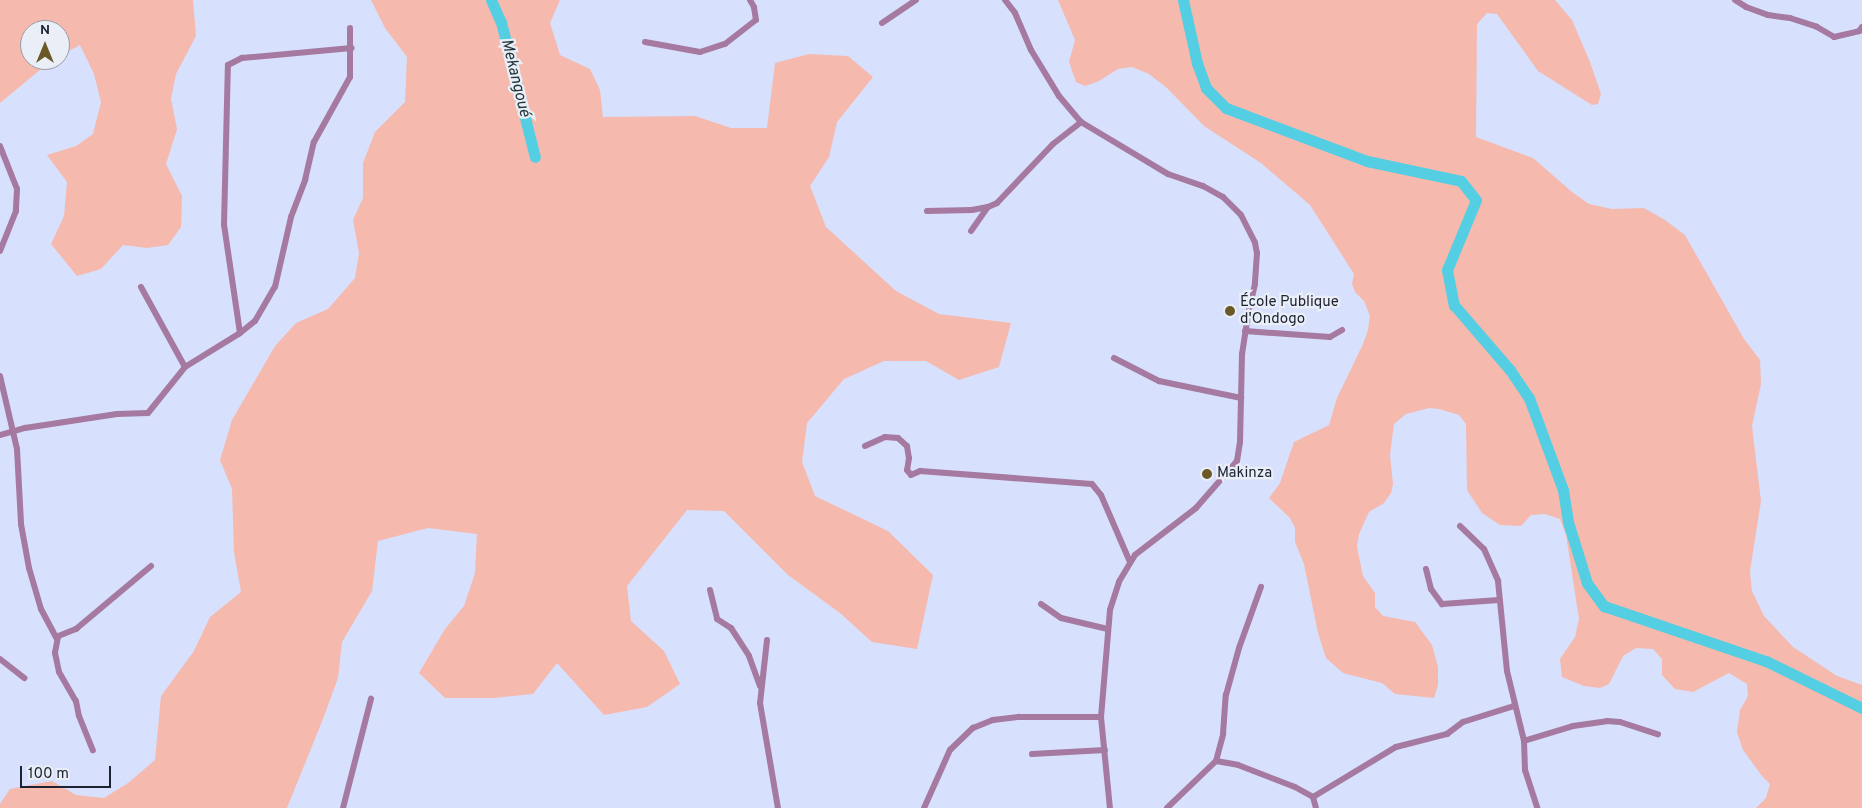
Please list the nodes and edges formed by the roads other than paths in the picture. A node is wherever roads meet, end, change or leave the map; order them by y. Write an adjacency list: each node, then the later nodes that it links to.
1 (750, 0): 8 (street)
2 (916, 0): 5 (street)
3 (1005, 0): 10 (street)
4 (1735, 0): 6 (street)
5 (882, 23)
6 (1862, 27)
7 (350, 28): 9 (street)
8 (645, 42)
9 (352, 48): 19 (street); 19 (street)
10 (1081, 122): 12 (street); 18 (street)
11 (0, 146): 15 (street)
12 (988, 207): 13 (street); 14 (street)
13 (927, 211)
14 (971, 231)
15 (0, 251)
16 (141, 287): 21 (street)
17 (1342, 330): 18 (street)
18 (1245, 332): 23 (street)
19 (240, 333): 21 (street)
20 (1114, 358): 23 (street)
21 (185, 367): 24 (street)
22 (0, 376): 24 (street)
23 (1241, 398): 28 (street)
24 (13, 430): 25 (street); 36 (street)
25 (0, 434)
26 (865, 446): 28 (street)
27 (1460, 526): 33 (street)
28 (1130, 562): 35 (street)
29 (151, 566): 36 (street)
30 (1426, 569): 33 (street)
31 (1261, 587): 49 (street)
32 (710, 590): 40 (street)
33 (1499, 600): 42 (street)
34 (1041, 604): 35 (street)
35 (1108, 628): 43 (street)
36 (58, 637): 46 (street)
37 (767, 640): 40 (street)
38 (0, 659): 39 (street)
39 (24, 678)
40 (761, 687): 53 (street)
41 (371, 699): 52 (street)
42 (1514, 706): 45 (street); 50 (street)
43 (1101, 717): 47 (street); 54 (street)
44 (1658, 734): 45 (street)
45 (1524, 741): 58 (street)
46 (93, 750)
47 (1105, 750): 48 (street); 55 (street)
48 (1032, 754)
49 (1216, 761): 51 (street); 56 (street)
50 (1331, 787): 51 (street); 57 (street)
51 (1313, 797): 57 (street)
52 (343, 808)
53 (778, 808)
54 (924, 808)
55 (1110, 808)
56 (1167, 808)
57 (1317, 808)
58 (1537, 808)

